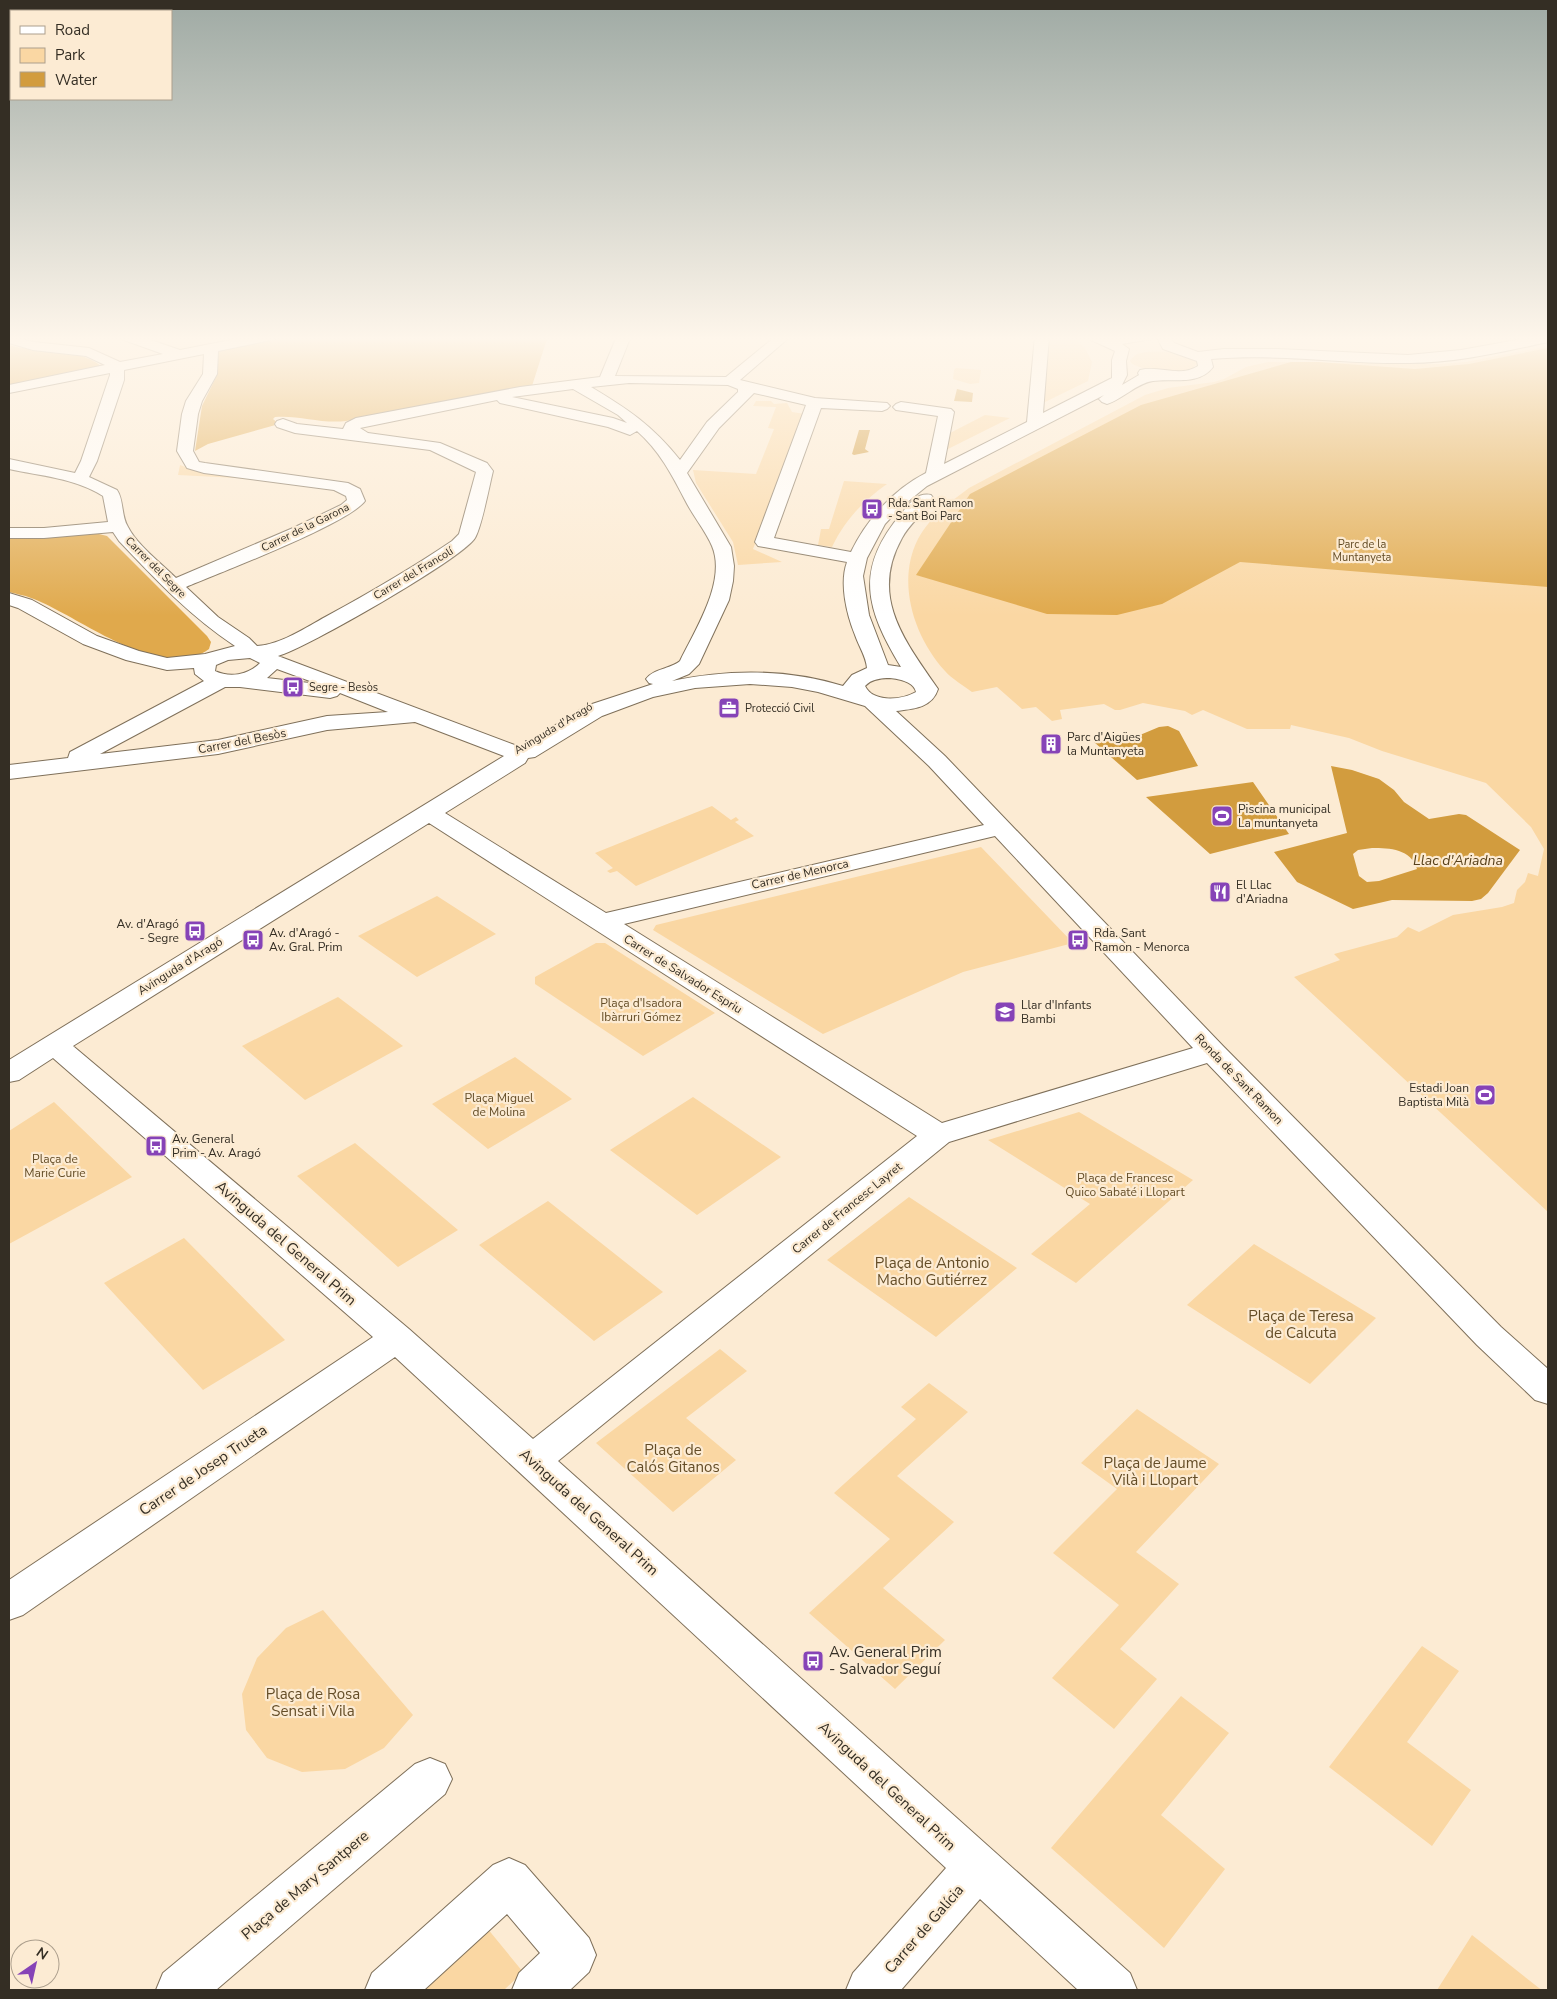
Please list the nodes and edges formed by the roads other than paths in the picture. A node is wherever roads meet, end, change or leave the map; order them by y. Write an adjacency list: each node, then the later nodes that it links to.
1 (100, 429): 19 (street)
2 (188, 429): 23 (street, Carrer de la Garona)
3 (305, 429): 15 (street, Carrer del Francolí)
4 (351, 429): 15 (street, Carrer del Francolí)
5 (613, 429): 14 (street)
6 (629, 429): 13 (street)
7 (644, 429): 13 (street)
8 (709, 429): 17 (street)
9 (804, 429): 22 (street)
10 (943, 429): 18 (street)
11 (1021, 429): 18 (street)
12 (1043, 429): 30 (street)
13 (650, 438): 17 (street)
14 (628, 441)
15 (420, 444): 27 (street, Carrer del Francolí)
16 (9, 464): 19 (street, Carrer del Segre)
17 (679, 473): 26 (street)
18 (934, 475): 22 (street)
19 (78, 479): 20 (street, Carrer del Segre)
20 (118, 526): 21 (street); 23 (street, Carrer del Segre)
21 (9, 533)
22 (858, 559): 32 (street)
23 (173, 586): 25 (street, Carrer del Segre)
24 (9, 598): 28 (street)
25 (211, 621): 27 (street, Carrer del Segre); 28 (street, Carrer del Segre)
26 (698, 640): 29 (street); 31 (street)
27 (259, 654): 28 (street, Carrer del Segre); 28 (street); 35 (street, Carrer del Segre)
28 (219, 670): 35 (street, Carrer del Segre); 39 (street, Carrer del Besòs)
29 (671, 674): 31 (street, Avinguda d'Aragó); 37 (street, Avinguda d'Aragó)
30 (919, 679): 32 (street); 34 (street)
31 (840, 680): 32 (street, Avinguda d'Aragó)
32 (869, 688): 33 (street, Avinguda d'Aragó); 34 (street); 38 (street, Ronda de Sant Ramon)
33 (623, 702): 37 (street, Avinguda d'Aragó); 41 (street, Avinguda d'Aragó)
34 (914, 702): 38 (street, Ronda de Sant Ramon)
35 (396, 708): 36 (street, Carrer del Segre)
36 (419, 717): 37 (street, Carrer del Segre); 39 (street, Carrer del Besòs)
37 (516, 753): 41 (street, Avinguda d'Aragó)
38 (936, 761): 43 (street, Ronda de Sant Ramon)
39 (65, 764): 40 (street, Carrer del Besòs)
40 (9, 772)
41 (454, 797): 42 (street, Avinguda d'Aragó)
42 (428, 812): 44 (street, Carrer de Salvador Espriu); 45 (street, Avinguda d'Aragó)
43 (1000, 828): 44 (street, Carrer de Menorca); 46 (street, Ronda de Sant Ramon)
44 (600, 922): 48 (street, Carrer de Salvador Espriu)
45 (55, 1045): 47 (street, Avinguda d'Aragó); 49 (street, Avinguda del General Prim)
46 (1213, 1052): 48 (street, Carrer de Francesc Layret); 50 (street, Ronda de Sant Ramon)
47 (9, 1072)
48 (938, 1135): 51 (street, Carrer de Francesc Layret)
49 (397, 1338): 51 (street, Avinguda del General Prim); 52 (street, Carrer de Josep Trueta)
50 (1544, 1381)
51 (533, 1460): 54 (street, Avinguda del General Prim)
52 (9, 1602)
53 (430, 1779): 55 (street, Plaça de Mary Santpere)
54 (977, 1868): 58 (street, Carrer de Galícia); 59 (street, Avinguda del General Prim)
55 (180, 1990)
56 (389, 1990): 57 (street)
57 (536, 1990)
58 (870, 1990)
59 (1113, 1990)

